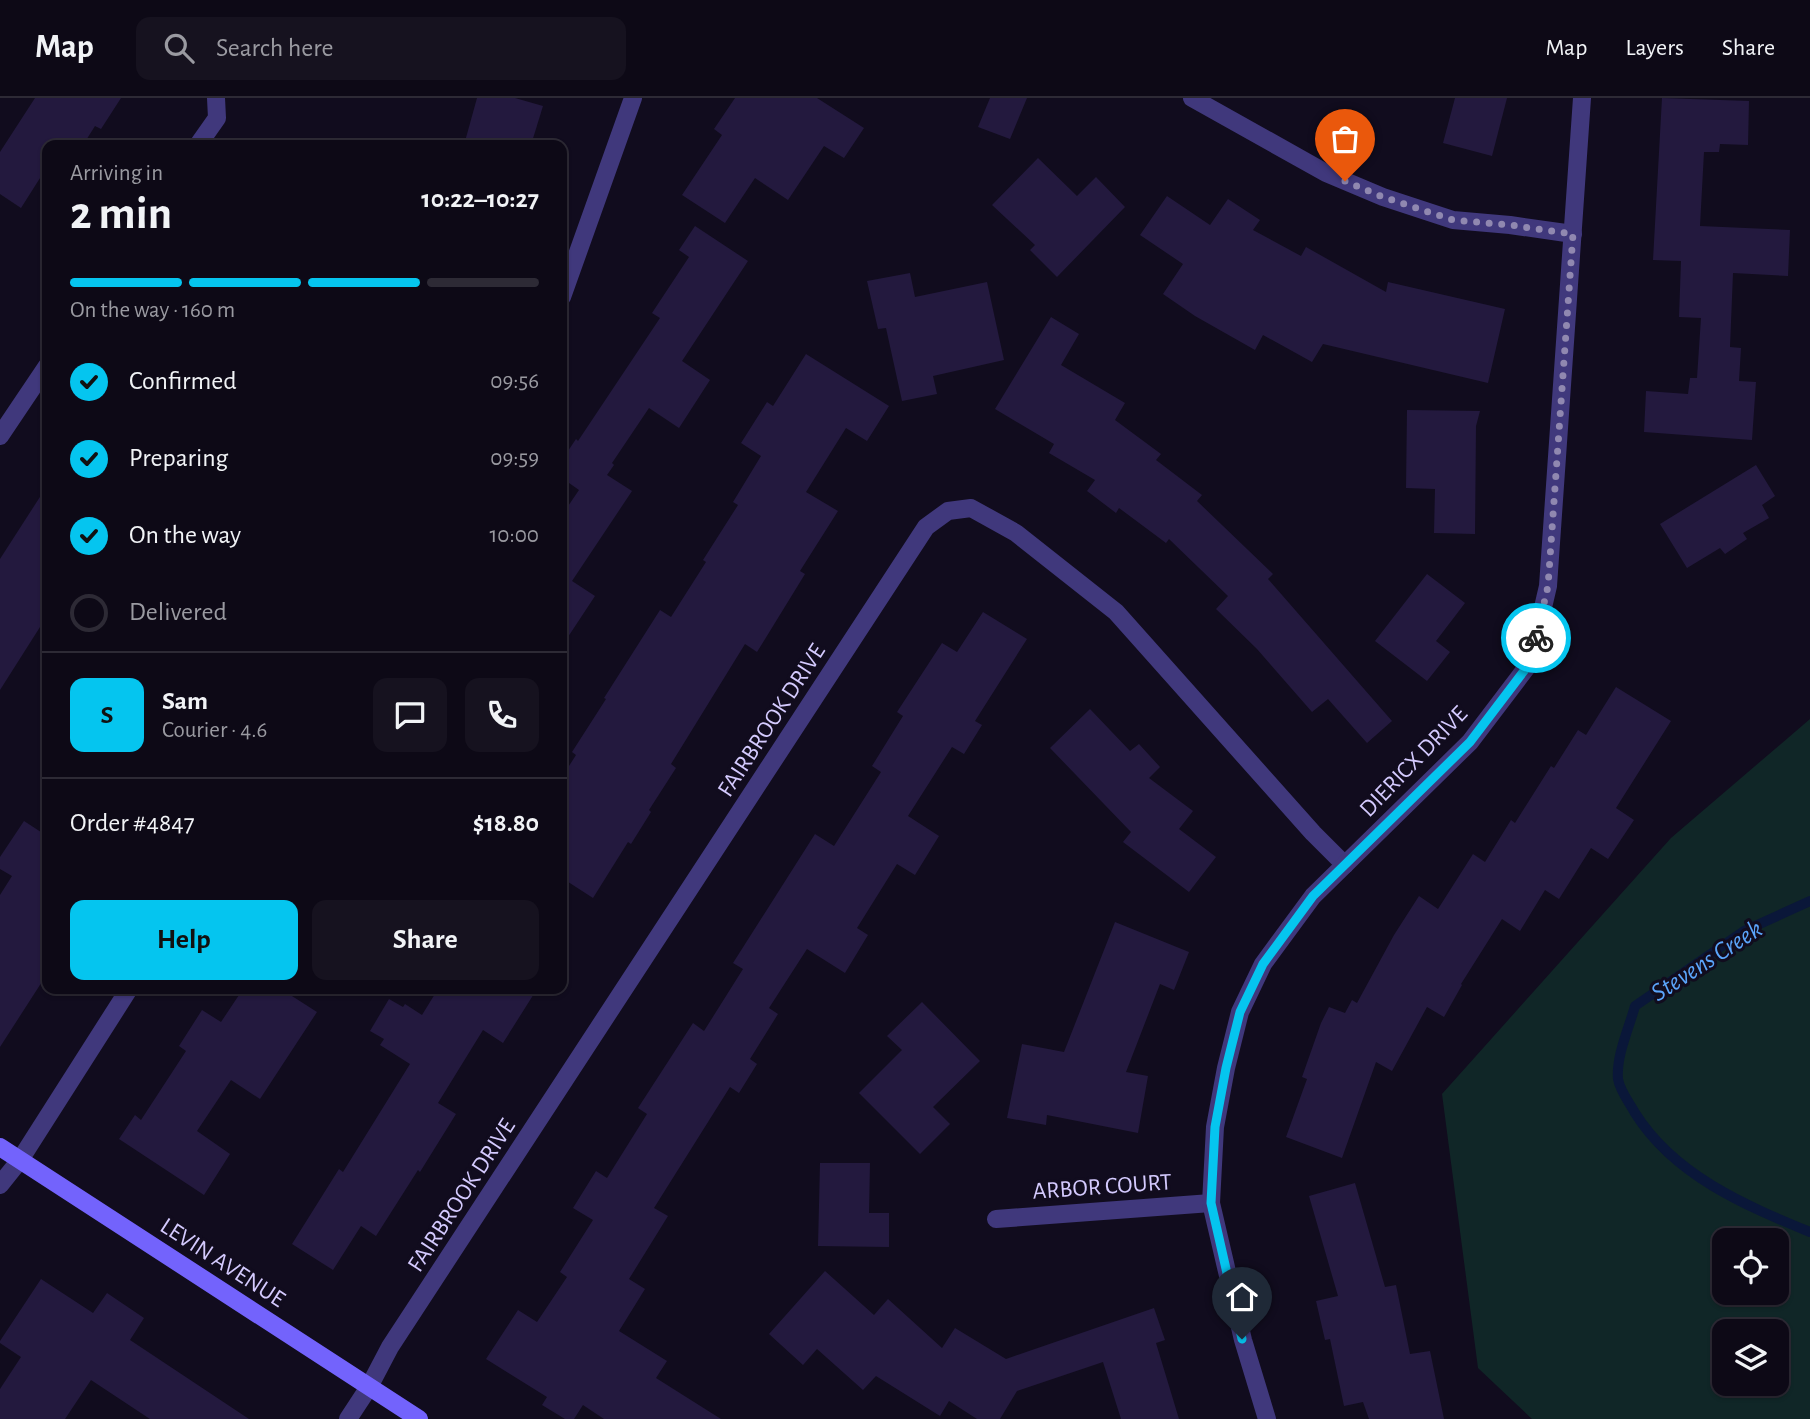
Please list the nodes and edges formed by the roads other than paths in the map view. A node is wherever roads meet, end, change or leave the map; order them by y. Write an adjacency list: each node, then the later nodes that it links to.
1 (216, 98): 5 (street)
2 (633, 98): 7 (street)
3 (1192, 98): 6 (street)
4 (1582, 98): 6 (street, DIERICX DRIVE)
5 (202, 140)
6 (1573, 234): 10 (street, DIERICX DRIVE)
7 (567, 283)
8 (42, 373): 9 (street)
9 (0, 436)
10 (1345, 865): 15 (street, DIERICX DRIVE); 17 (street, FAIRBROOK DRIVE)
11 (126, 994): 13 (street)
12 (0, 1146): 13 (street, LEVIN AVENUE)
13 (20, 1160): 14 (street); 17 (street, LEVIN AVENUE)
14 (0, 1185)
15 (1211, 1203): 16 (street, ARBOR COURT); 20 (street, DIERICX DRIVE)
16 (996, 1219)
17 (369, 1387): 18 (street, FAIRBROOK DRIVE); 19 (street, LEVIN AVENUE)
18 (348, 1419)
19 (419, 1419)
20 (1267, 1419)

